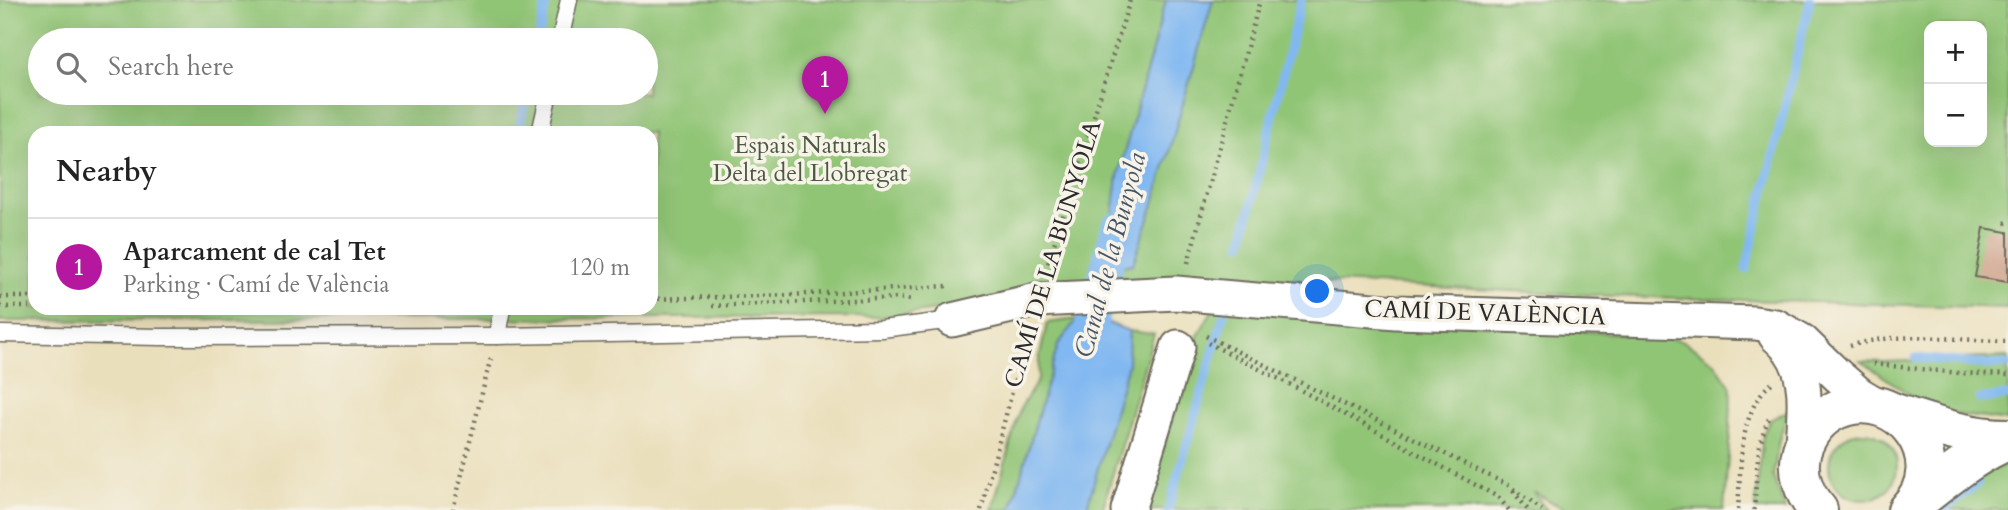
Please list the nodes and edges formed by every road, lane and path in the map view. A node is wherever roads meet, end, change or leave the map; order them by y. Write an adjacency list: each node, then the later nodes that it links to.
1 (569, 0): 4 (lane)
2 (1130, 0): 12 (path, CAMÍ DE LA BUNYOLA)
3 (1260, 0): 8 (path)
4 (563, 28)
5 (546, 105): 6 (lane)
6 (542, 126)
7 (958, 285): 11 (path)
8 (1168, 293): 12 (street, CAMÍ DE VALÈNCIA); 17 (street, CAMÍ DE VALÈNCIA)
9 (0, 297): 10 (path)
10 (28, 297)
11 (658, 299)
12 (1044, 299): 16 (street, CAMÍ DE VALÈNCIA); 32 (path, CAMÍ DE LA BUNYOLA)
13 (0, 307): 14 (path)
14 (28, 307)
15 (500, 315): 19 (lane)
16 (952, 320): 19 (lane, CAMÍ DE VALÈNCIA)
17 (1755, 323): 26 (street, CAMÍ DE VALÈNCIA); 29 (street)
18 (0, 334): 19 (lane, CAMÍ DE VALÈNCIA)
19 (496, 336): 31 (path)
20 (1189, 340): 28 (path); 33 (street)
21 (2008, 341): 22 (path)
22 (1845, 347)
23 (1864, 365): 24 (path)
24 (2008, 375)
25 (1775, 380): 36 (path)
26 (1887, 409): 27 (street); 29 (street); 30 (street)
27 (2008, 440): 30 (street)
28 (1508, 485): 34 (path); 35 (path)
29 (1809, 492)
30 (1910, 507)
31 (453, 510)
32 (981, 510)
33 (1128, 510)
34 (1528, 510)
35 (1542, 510)
36 (1738, 510)

